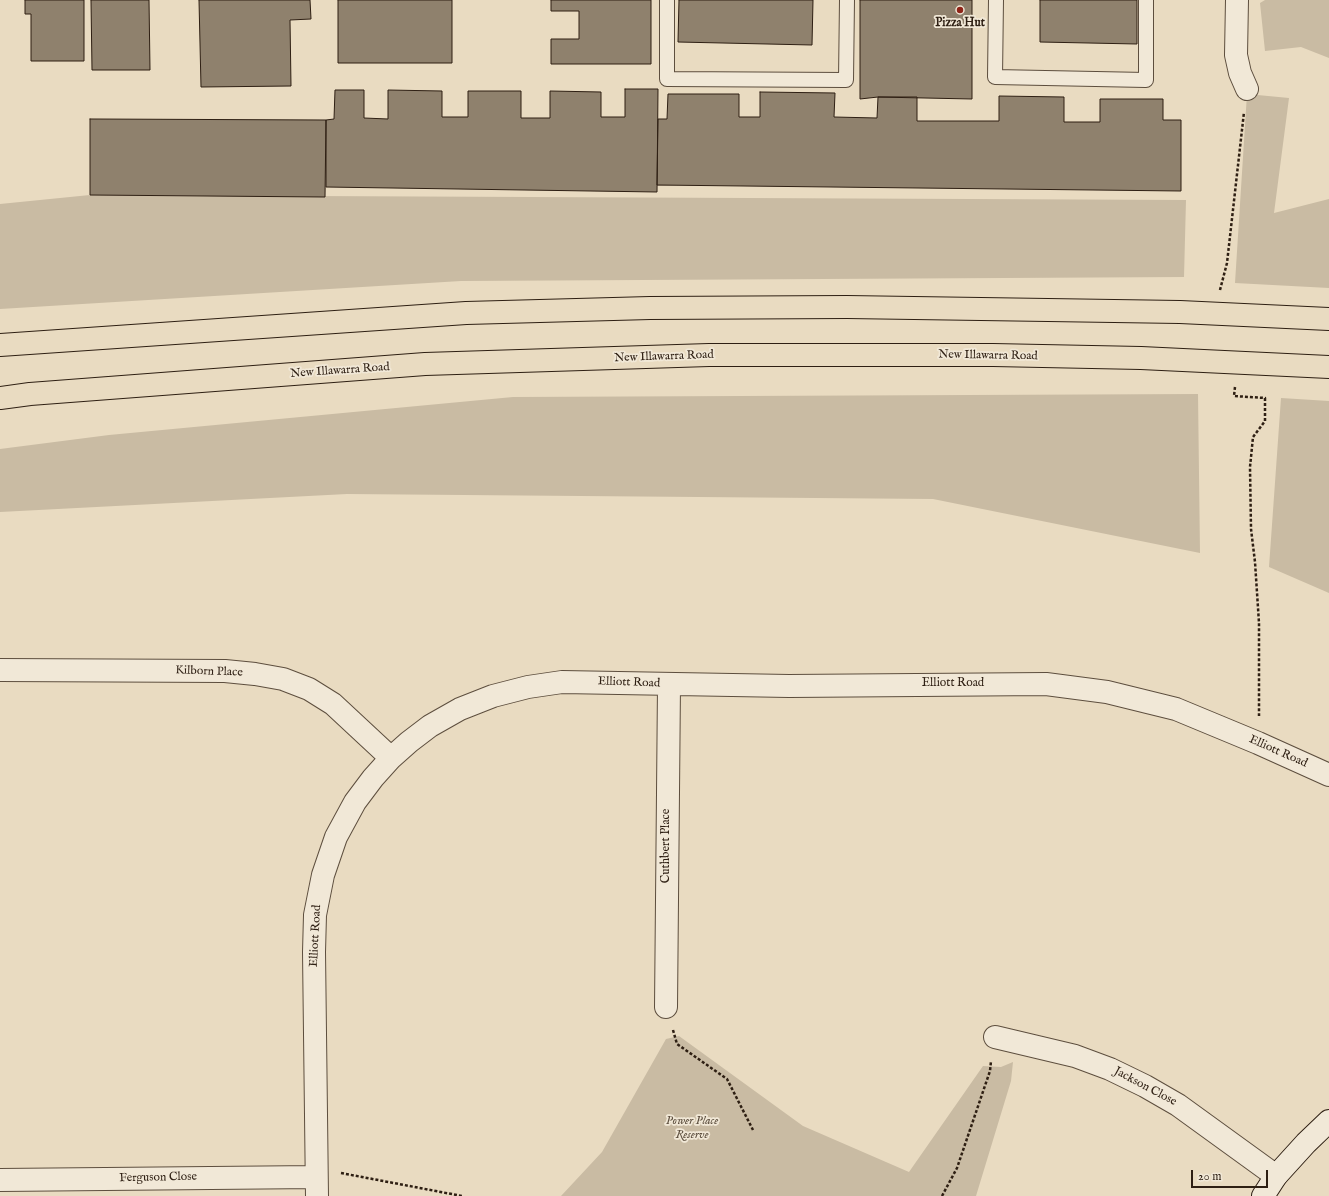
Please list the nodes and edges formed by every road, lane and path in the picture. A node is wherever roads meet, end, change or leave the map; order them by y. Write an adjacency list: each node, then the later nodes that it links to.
1 (668, 0): 2 (lane)
2 (847, 0)
3 (996, 0): 4 (lane)
4 (1146, 0)
5 (1237, 0): 6 (street)
6 (1247, 89): 7 (path)
7 (1218, 314): 8 (highway); 9 (highway)
8 (1329, 319)
9 (0, 345)
10 (1237, 362): 11 (highway, New Illawarra Road); 12 (highway, New Illawarra Road); 15 (path)
11 (1329, 367)
12 (0, 398)
13 (0, 670): 16 (street, Kilborn Place)
14 (669, 685): 15 (street, Elliott Road); 16 (street, Elliott Road); 18 (street, Cuthbert Place)
15 (1258, 743): 17 (street, Elliott Road)
16 (391, 758): 25 (street, Elliott Road)
17 (1329, 775)
18 (666, 1007): 22 (path)
19 (995, 1037): 23 (street, Jackson Close)
20 (990, 1071): 27 (path)
21 (1329, 1121): 23 (street)
22 (753, 1130)
23 (1276, 1176): 28 (street)
24 (0, 1180): 25 (street, Ferguson Close)
25 (316, 1180): 26 (path)
26 (462, 1196)
27 (942, 1196)
28 (1263, 1196)

